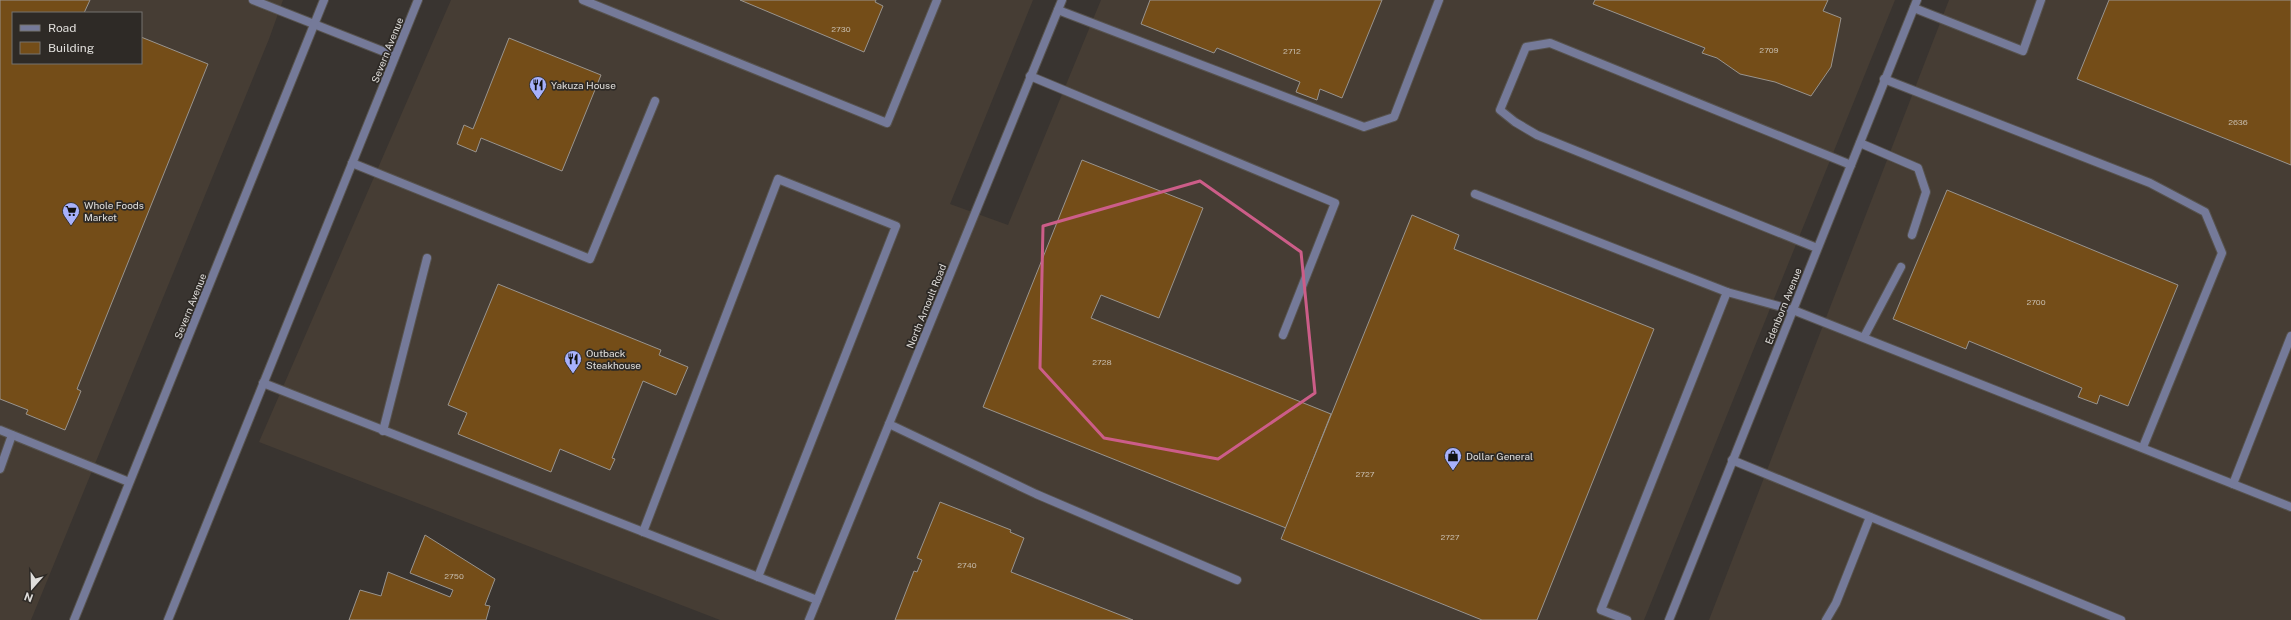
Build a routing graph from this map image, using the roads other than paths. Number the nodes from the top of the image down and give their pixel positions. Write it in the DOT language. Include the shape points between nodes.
graph roads {
  1 [pos="254,0"];
  2 [pos="324,0"];
  3 [pos="418,0"];
  4 [pos="583,0"];
  5 [pos="938,0"];
  6 [pos="1062,0"];
  7 [pos="1439,0"];
  8 [pos="2041,0"];
  9 [pos="1916,4"];
  10 [pos="1058,10"];
  11 [pos="314,25"];
  12 [pos="395,56"];
  13 [pos="1030,76"];
  14 [pos="1884,78"];
  15 [pos="655,101"];
  16 [pos="1860,142"];
  17 [pos="352,163"];
  18 [pos="1851,165"];
  19 [pos="1475,194"];
  20 [pos="1912,235"];
  21 [pos="1817,248"];
  22 [pos="427,258"];
  23 [pos="1901,267"];
  24 [pos="1727,292"];
  25 [pos="1793,310"];
  26 [pos="1283,336"];
  27 [pos="2291,336"];
  28 [pos="1864,337"];
  29 [pos="263,384"];
  30 [pos="889,424"];
  31 [pos="0,430"];
  32 [pos="383,430"];
  33 [pos="12,435"];
  34 [pos="2143,447"];
  35 [pos="1732,460"];
  36 [pos="0,469"];
  37 [pos="129,482"];
  38 [pos="2233,484"];
  39 [pos="2291,506"];
  40 [pos="1870,517"];
  41 [pos="643,532"];
  42 [pos="758,577"];
  43 [pos="1237,580"];
  44 [pos="817,600"];
  45 [pos="74,620"];
  46 [pos="168,620"];
  47 [pos="809,620"];
  48 [pos="1627,620"];
  49 [pos="1668,620"];
  50 [pos="1826,620"];
  51 [pos="2121,620"];
  1 -- 11 [label="street"];
  2 -- 11 [label="street, Severn Avenue"];
  3 -- 12 [label="street, Severn Avenue"];
  4 -- 5 [label="street" via="887,123"];
  6 -- 10 [label="street, North Arnoult Road"];
  7 -- 10 [label="street" via="1394,117 1364,127"];
  8 -- 9 [label="street" via="2023,51"];
  9 -- 14 [label="street, Edenborn Avenue"];
  10 -- 13 [label="street, North Arnoult Road"];
  11 -- 12 [label="street"];
  11 -- 37 [label="street, Severn Avenue"];
  12 -- 17 [label="street, Severn Avenue"];
  13 -- 26 [label="street" via="1335,203"];
  13 -- 30 [label="street, North Arnoult Road"];
  14 -- 16 [label="street, Edenborn Avenue"];
  14 -- 34 [label="street" via="2150,183 2205,212 2222,253"];
  15 -- 17 [label="street" via="590,259"];
  16 -- 18 [label="street, Edenborn Avenue"];
  16 -- 20 [label="street" via="1918,168 1926,192"];
  17 -- 29 [label="street, Severn Avenue"];
  18 -- 21 [label="street, Edenborn Avenue"];
  18 -- 21 [label="street" via="1550,43 1526,48 1500,110 1537,134"];
  19 -- 24 [label="street"];
  21 -- 25 [label="street, Edenborn Avenue"];
  22 -- 32 [label="street"];
  23 -- 28 [label="street"];
  24 -- 25 [label="street"];
  24 -- 48 [label="street" via="1601,610"];
  25 -- 28 [label="street"];
  25 -- 35 [label="street, Edenborn Avenue"];
  27 -- 38 [label="street"];
  28 -- 34 [label="street"];
  29 -- 32 [label="street"];
  29 -- 46 [label="street, Severn Avenue"];
  30 -- 43 [label="street" via="1036,494"];
  30 -- 44 [label="street, North Arnoult Road"];
  31 -- 33 [label="street"];
  32 -- 41 [label="street"];
  33 -- 36 [label="street"];
  33 -- 37 [label="street"];
  34 -- 38 [label="street"];
  35 -- 40 [label="street"];
  35 -- 49 [label="street, Edenborn Avenue"];
  37 -- 45 [label="street, Severn Avenue"];
  38 -- 39 [label="street"];
  40 -- 50 [label="street" via="1836,603"];
  40 -- 51 [label="street"];
  41 -- 42 [label="street"];
  41 -- 42 [label="street" via="778,179 896,226"];
  42 -- 44 [label="street"];
  44 -- 47 [label="street, North Arnoult Road"];
}
